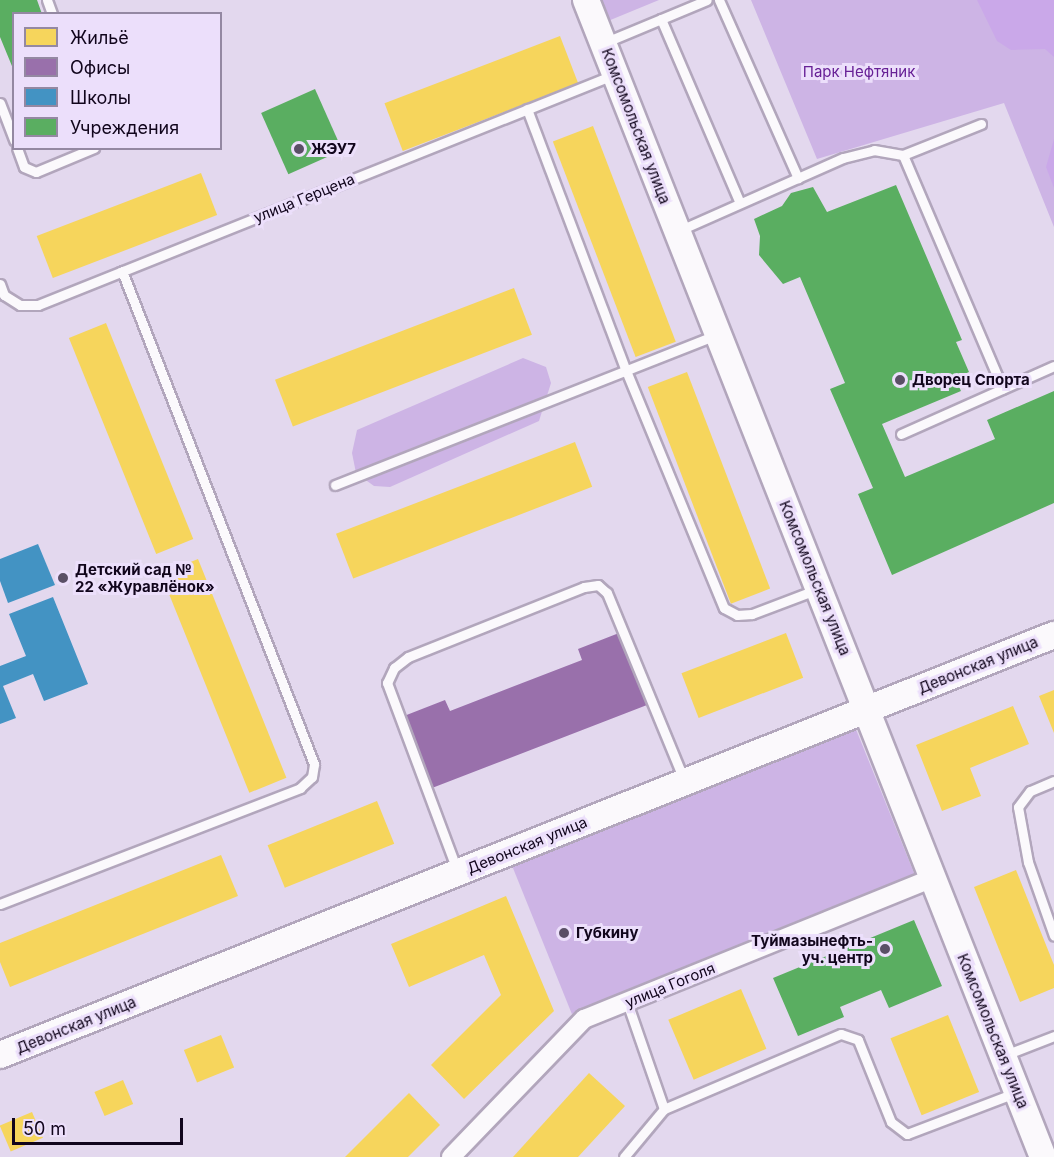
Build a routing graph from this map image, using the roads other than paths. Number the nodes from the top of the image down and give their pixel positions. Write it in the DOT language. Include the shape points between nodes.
graph roads {
  1 [pos="586,0"];
  2 [pos="707,0"];
  3 [pos="719,0"];
  4 [pos="661,19"];
  5 [pos="603,43"];
  6 [pos="615,74"];
  7 [pos="0,104"];
  8 [pos="527,109"];
  9 [pos="981,124"];
  10 [pos="12,135"];
  11 [pos="18,150"];
  12 [pos="89,150"];
  13 [pos="903,155"];
  14 [pos="798,178"];
  15 [pos="741,203"];
  16 [pos="678,231"];
  17 [pos="122,271"];
  18 [pos="0,284"];
  19 [pos="718,334"];
  20 [pos="1054,366"];
  21 [pos="627,373"];
  22 [pos="1003,389"];
  23 [pos="901,434"];
  24 [pos="335,485"];
  25 [pos="819,589"];
  26 [pos="1054,635"];
  27 [pos="866,709"];
  28 [pos="1054,780"];
  29 [pos="685,782"];
  30 [pos="458,872"];
  31 [pos="933,878"];
  32 [pos="0,904"];
  33 [pos="1054,936"];
  34 [pos="627,1002"];
  35 [pos="1054,1036"];
  36 [pos="0,1055"];
  37 [pos="1003,1056"];
  38 [pos="1017,1092"];
  39 [pos="664,1110"];
  40 [pos="451,1157"];
  41 [pos="624,1157"];
  42 [pos="1043,1157"];
  1 -- 5 [label="street, Комсомольская улица"];
  2 -- 4 [label="lane"];
  3 -- 14 [label="lane"];
  4 -- 5 [label="lane"];
  4 -- 15 [label="lane"];
  5 -- 6 [label="street, Комсомольская улица"];
  6 -- 8 [label="lane, улица Герцена"];
  6 -- 16 [label="street, Комсомольская улица"];
  7 -- 10 [label="lane"];
  8 -- 17 [label="lane, улица Герцена"];
  8 -- 21 [label="lane"];
  9 -- 13 [label="lane"];
  11 -- 12 [label="lane" via="24,167 36,172"];
  13 -- 14 [label="lane" via="874,150"];
  13 -- 22 [label="lane"];
  14 -- 15 [label="lane"];
  15 -- 16 [label="lane"];
  16 -- 19 [label="street, Комсомольская улица"];
  17 -- 18 [label="lane, улица Герцена" via="38,304 20,305 4,295"];
  17 -- 32 [label="lane" via="314,764 312,777 300,788"];
  19 -- 21 [label="lane"];
  19 -- 25 [label="street, Комсомольская улица"];
  20 -- 22 [label="lane"];
  21 -- 24 [label="lane"];
  21 -- 25 [label="lane" via="724,608 737,615 752,614"];
  22 -- 23 [label="lane"];
  25 -- 27 [label="street, Комсомольская улица"];
  26 -- 27 [label="street, Девонская улица"];
  27 -- 29 [label="street, Девонская улица"];
  27 -- 31 [label="street, Комсомольская улица"];
  28 -- 33 [label="lane" via="1030,791 1018,807 1028,862"];
  29 -- 30 [label="street, Девонская улица"];
  29 -- 30 [label="lane" via="607,593 598,585 584,586 419,652 394,668 387,683"];
  30 -- 36 [label="street, Девонская улица"];
  31 -- 34 [label="street, улица Гоголя"];
  31 -- 37 [label="street, Комсомольская улица"];
  34 -- 39 [label="lane"];
  34 -- 40 [label="street, улица Гоголя" via="584,1019"];
  35 -- 37 [label="lane"];
  37 -- 38 [label="street, Комсомольская улица"];
  38 -- 39 [label="lane" via="907,1134 891,1122 858,1040 842,1034"];
  38 -- 42 [label="street, Комсомольская улица"];
  39 -- 41 [label="lane"];
}
